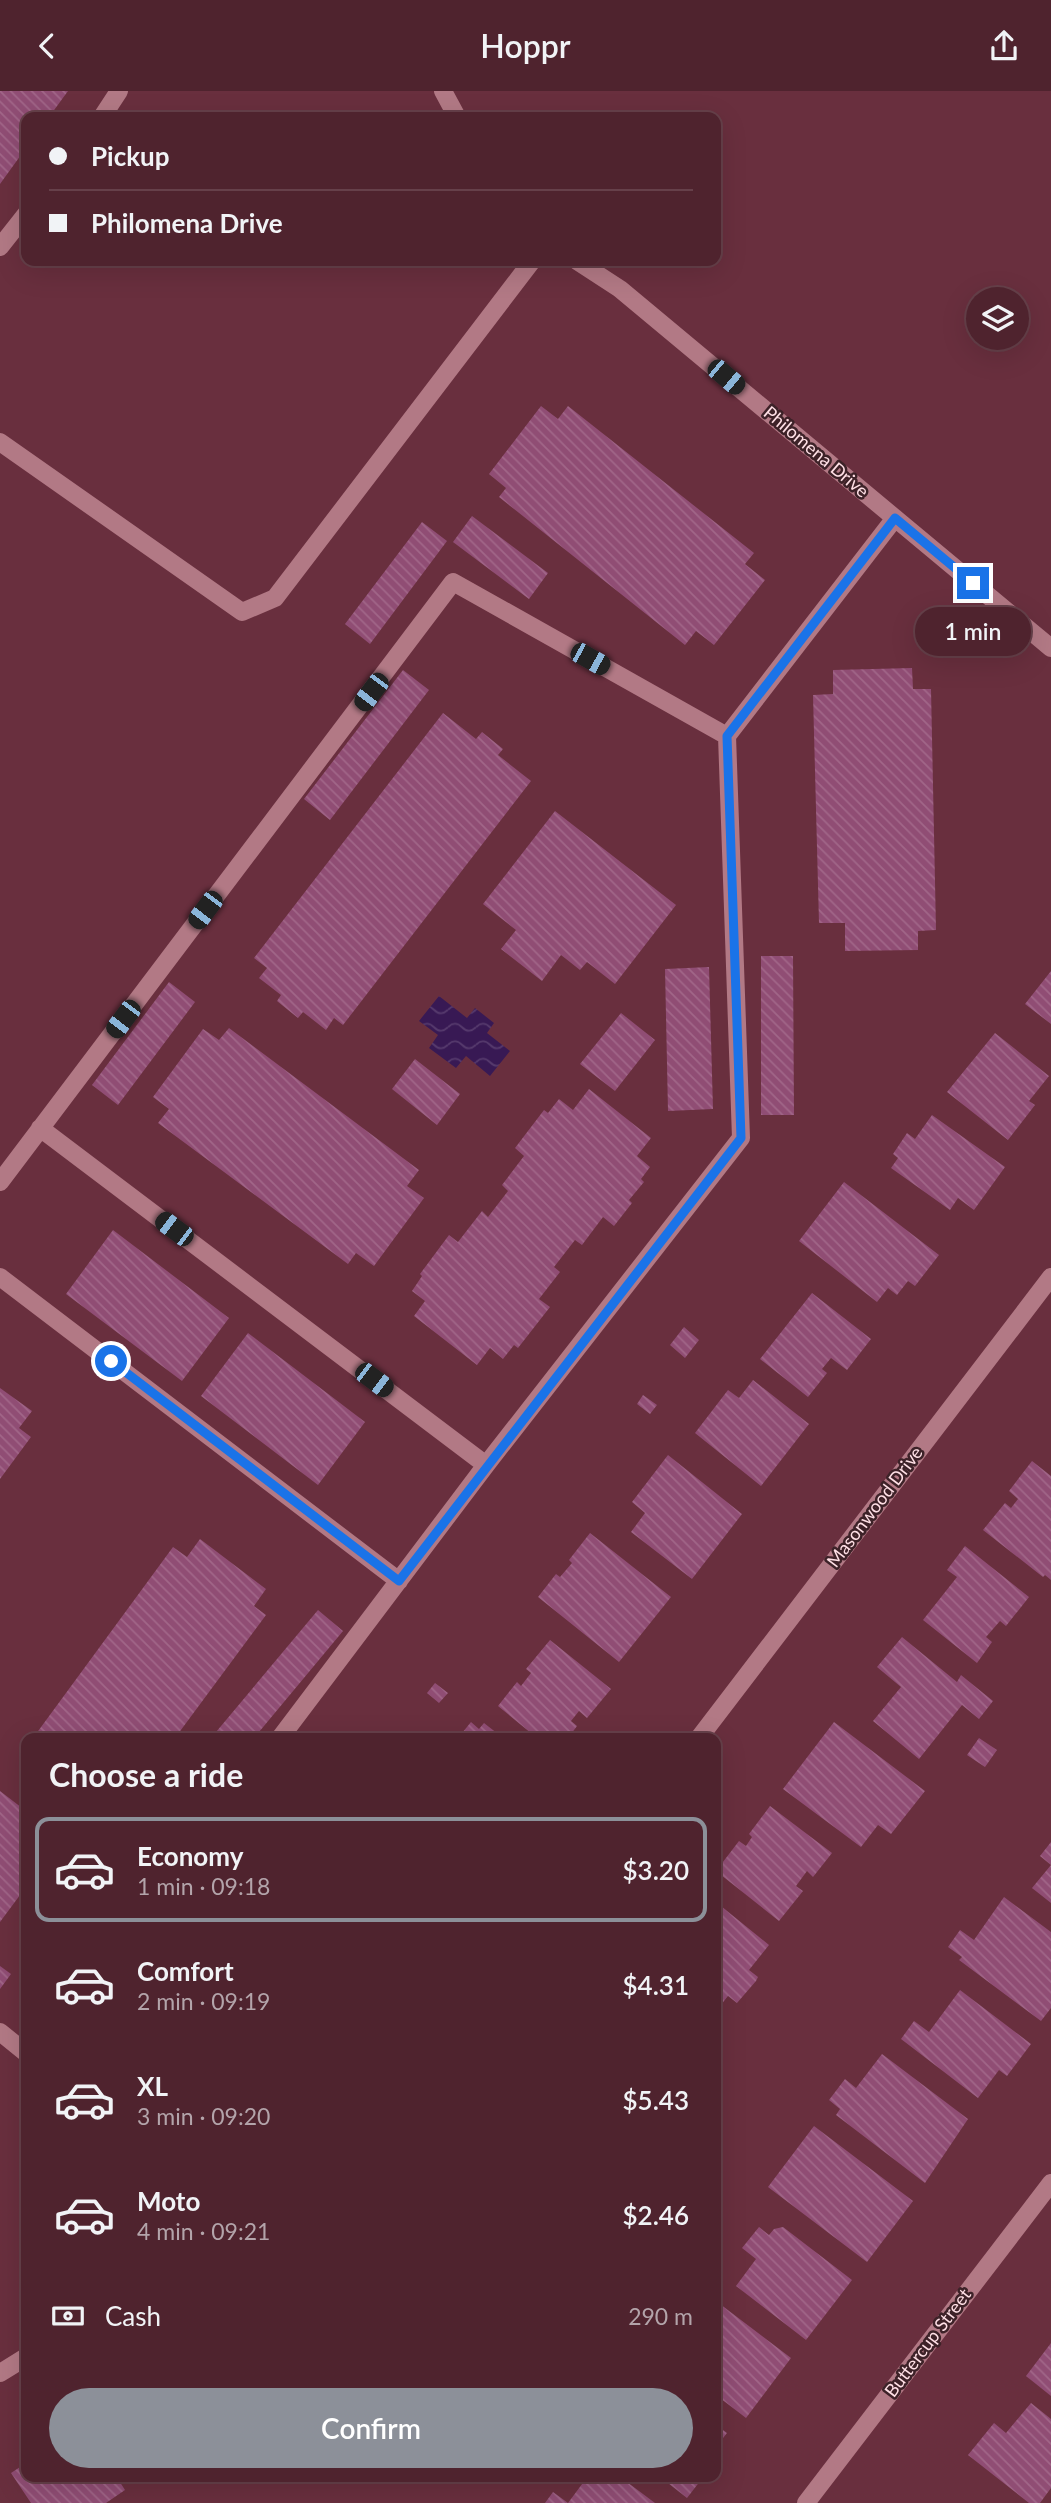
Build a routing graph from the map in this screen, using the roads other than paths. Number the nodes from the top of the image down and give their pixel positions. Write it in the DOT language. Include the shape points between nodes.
graph roads {
  1 [pos="119,91"];
  2 [pos="443,91"];
  3 [pos="105,112"];
  4 [pos="454,112"];
  5 [pos="21,220"];
  6 [pos="0,247"];
  7 [pos="527,266"];
  8 [pos="585,266"];
  9 [pos="0,442"];
  10 [pos="895,518"];
  11 [pos="1051,647"];
  12 [pos="727,736"];
  13 [pos="40,1128"];
  14 [pos="0,1182"];
  15 [pos="0,1277"];
  16 [pos="1051,1277"];
  17 [pos="486,1465"];
  18 [pos="399,1581"];
  19 [pos="285,1733"];
  20 [pos="703,1733"];
  21 [pos="0,2032"];
  22 [pos="21,2049"];
  23 [pos="1051,2183"];
  24 [pos="21,2360"];
  25 [pos="0,2374"];
  26 [pos="806,2503"];
  1 -- 3 [label="street"];
  2 -- 4 [label="street"];
  5 -- 6 [label="street"];
  7 -- 9 [label="street" via="275,598 242,612"];
  8 -- 10 [label="street, Philomena Drive" via="620,289"];
  10 -- 11 [label="street, Philomena Drive"];
  10 -- 12 [label="street"];
  12 -- 13 [label="street" via="453,582"];
  12 -- 17 [label="street" via="741,1138"];
  13 -- 14 [label="street"];
  13 -- 17 [label="street"];
  15 -- 18 [label="street"];
  16 -- 20 [label="street, Masonwood Drive"];
  17 -- 18 [label="street"];
  18 -- 19 [label="street"];
  21 -- 22 [label="street"];
  23 -- 26 [label="street, Buttercup Street"];
  24 -- 25 [label="street"];
}
